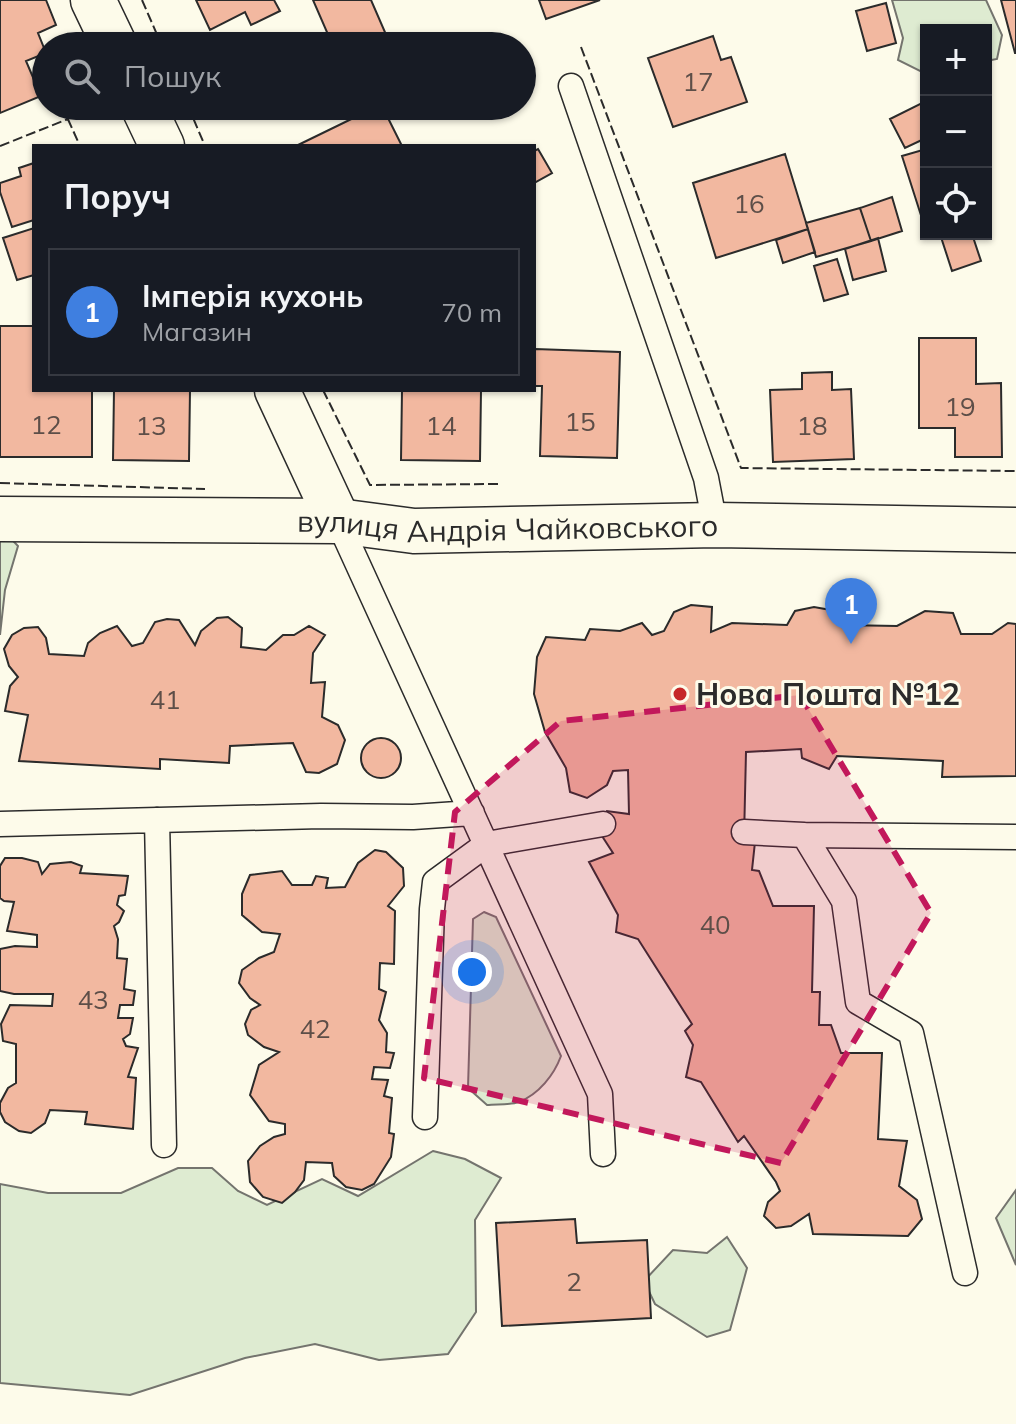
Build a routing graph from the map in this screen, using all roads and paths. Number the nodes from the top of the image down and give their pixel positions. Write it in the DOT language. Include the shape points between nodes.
graph roads {
  1 [pos="93,0"];
  2 [pos="108,32"];
  3 [pos="571,86"];
  4 [pos="150,120"];
  5 [pos="161,144"];
  6 [pos="278,392"];
  7 [pos="0,519"];
  8 [pos="338,521"];
  9 [pos="715,525"];
  10 [pos="1016,530"];
  11 [pos="472,813"];
  12 [pos="157,820"];
  13 [pos="0,824"];
  14 [pos="603,824"];
  15 [pos="744,832"];
  16 [pos="804,835"];
  17 [pos="1016,837"];
  18 [pos="487,844"];
  19 [pos="425,1117"];
  20 [pos="164,1145"];
  21 [pos="603,1154"];
  22 [pos="965,1273"];
  1 -- 2 [label="street"];
  3 -- 9 [label="lane" via="706,478"];
  4 -- 5 [label="street"];
  6 -- 8 [label="street"];
  7 -- 8 [label="street, вулиця Андрія Чайковського"];
  8 -- 9 [label="street, вулиця Андрія Чайковського" via="414,531"];
  8 -- 11 [label="lane"];
  9 -- 10 [label="street, вулиця Андрія Чайковського"];
  11 -- 12 [label="lane"];
  11 -- 18 [label="lane"];
  12 -- 13 [label="lane"];
  12 -- 20 [label="lane"];
  14 -- 18 [label="lane"];
  15 -- 16 [label="lane"];
  16 -- 17 [label="lane"];
  16 -- 22 [label="lane" via="844,901 858,1002 911,1033"];
  18 -- 19 [label="lane" via="435,882"];
  18 -- 21 [label="lane" via="600,1094"];
}
